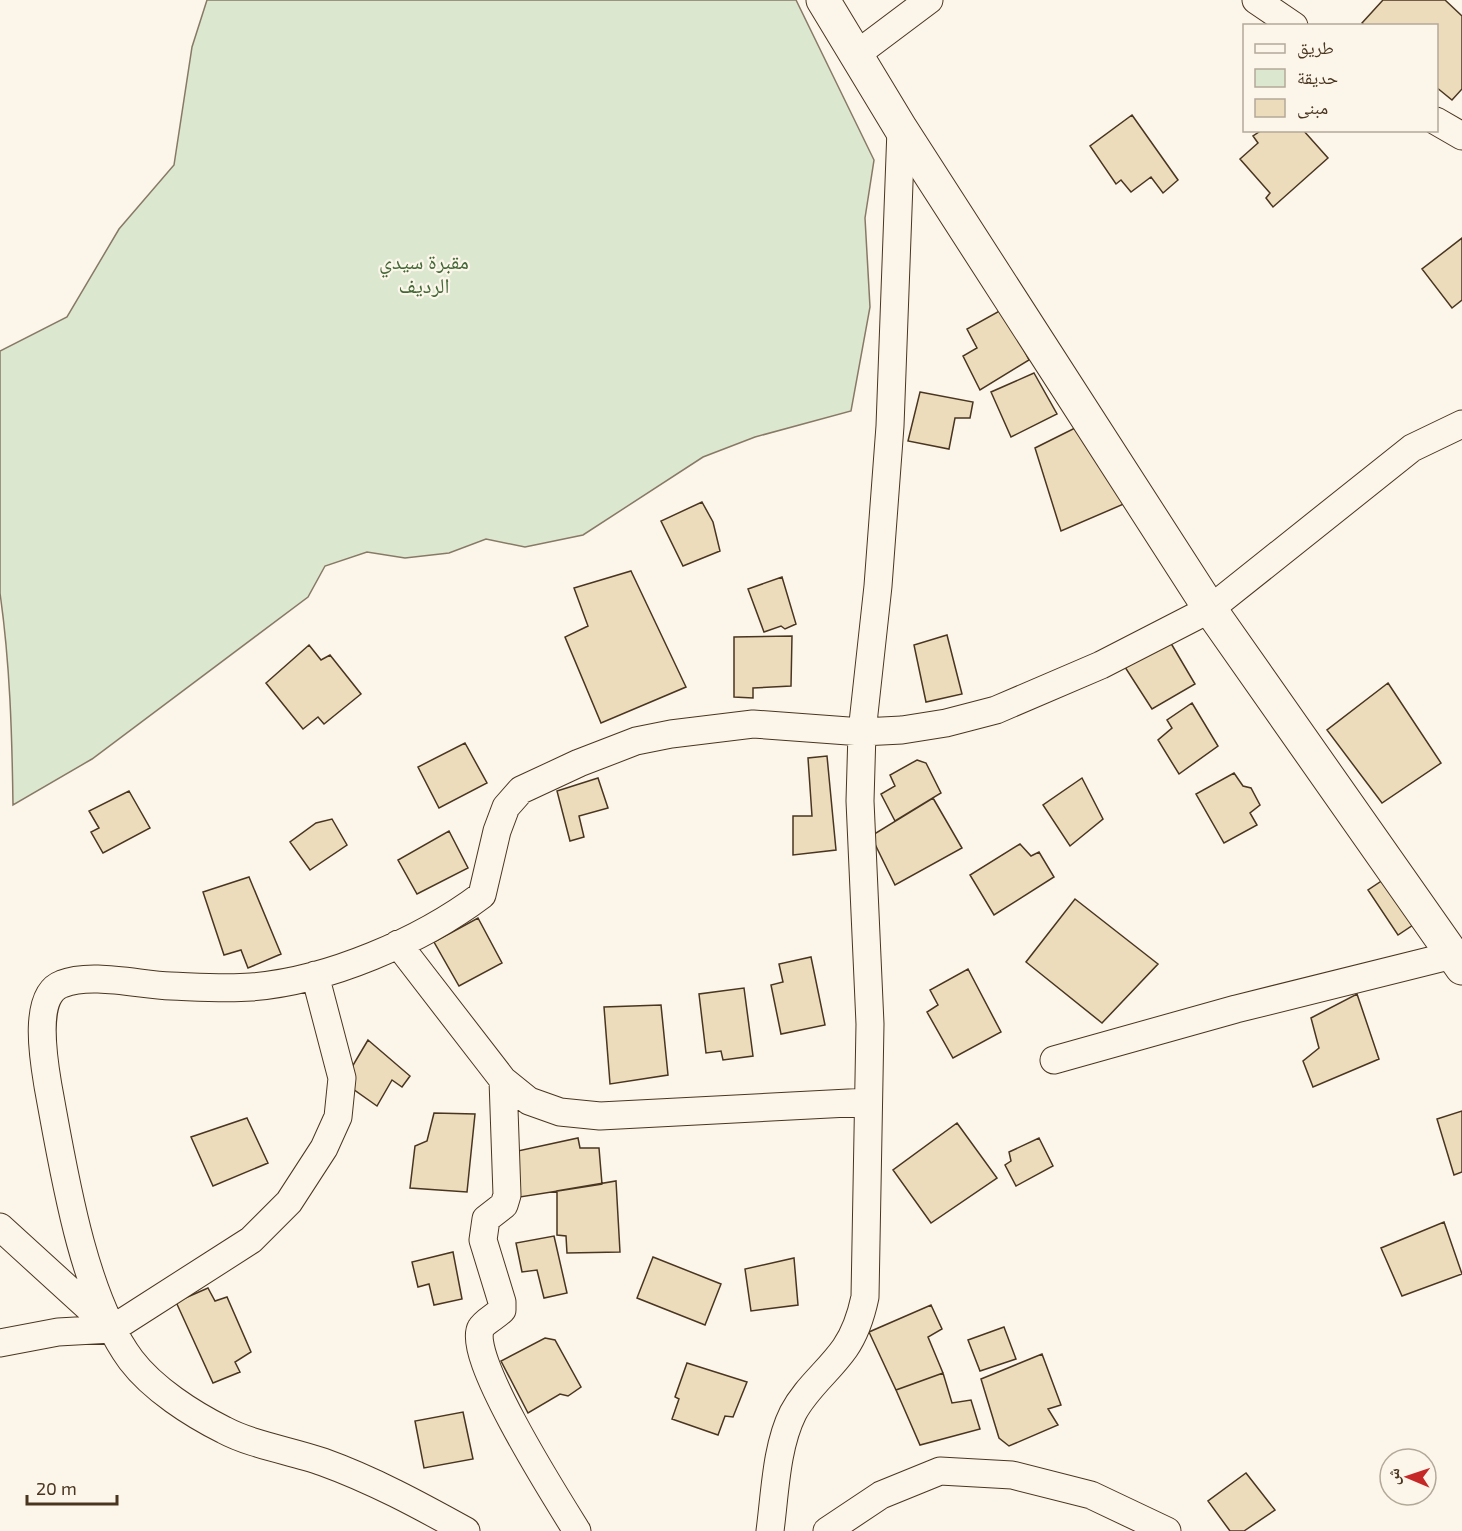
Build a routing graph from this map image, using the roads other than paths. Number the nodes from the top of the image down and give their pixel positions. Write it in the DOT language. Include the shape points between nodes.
graph roads {
  1 [pos="823,0"];
  2 [pos="929,0"];
  3 [pos="1256,0"];
  4 [pos="1291,24"];
  5 [pos="857,54"];
  6 [pos="1438,123"];
  7 [pos="901,129"];
  8 [pos="1462,136"];
  9 [pos="1462,424"];
  10 [pos="1210,609"];
  11 [pos="862,732"];
  12 [pos="398,944"];
  13 [pos="1458,962"];
  14 [pos="315,975"];
  15 [pos="1054,1060"];
  16 [pos="503,1080"];
  17 [pos="868,1102"];
  18 [pos="0,1227"];
  19 [pos="112,1329"];
  20 [pos="0,1343"];
  21 [pos="466,1531"];
  22 [pos="578,1531"];
  23 [pos="770,1531"];
  24 [pos="827,1531"];
  25 [pos="1167,1531"];
  1 -- 5 [label="street"];
  2 -- 5 [label="street"];
  3 -- 4 [label="street"];
  5 -- 7 [label="street"];
  6 -- 8 [label="street"];
  7 -- 10 [label="street"];
  7 -- 11 [label="street" via="890,426"];
  9 -- 10 [label="street" via="1412,448"];
  10 -- 11 [label="street" via="1101,665 996,710 946,723"];
  10 -- 13 [label="street"];
  11 -- 12 [label="street" via="793,725 717,727 636,741 579,763 521,790 506,807 482,895"];
  11 -- 17 [label="street" via="860,801 870,1013"];
  12 -- 14 [label="street"];
  12 -- 16 [label="street"];
  13 -- 15 [label="street" via="1236,1009"];
  14 -- 19 [label="street" via="342,1078 338,1117 324,1148 290,1202 251,1240"];
  14 -- 19 [label="street" via="251,987 73,980 58,985 49,995 42,1031 57,1136 79,1232"];
  16 -- 17 [label="street" via="529,1101 560,1112 600,1116"];
  16 -- 22 [label="street" via="507,1195 504,1205 486,1219 483,1240 502,1310 481,1328 478,1343 499,1396"];
  17 -- 23 [label="street" via="866,1297 858,1326 845,1349 807,1391 792,1415"];
  18 -- 19 [label="street"];
  19 -- 20 [label="street" via="58,1332"];
  19 -- 21 [label="street" via="133,1362 165,1393 225,1431 358,1475"];
  24 -- 25 [label="street" via="881,1495 940,1471 1012,1475 1068,1489 1090,1495"];
}
